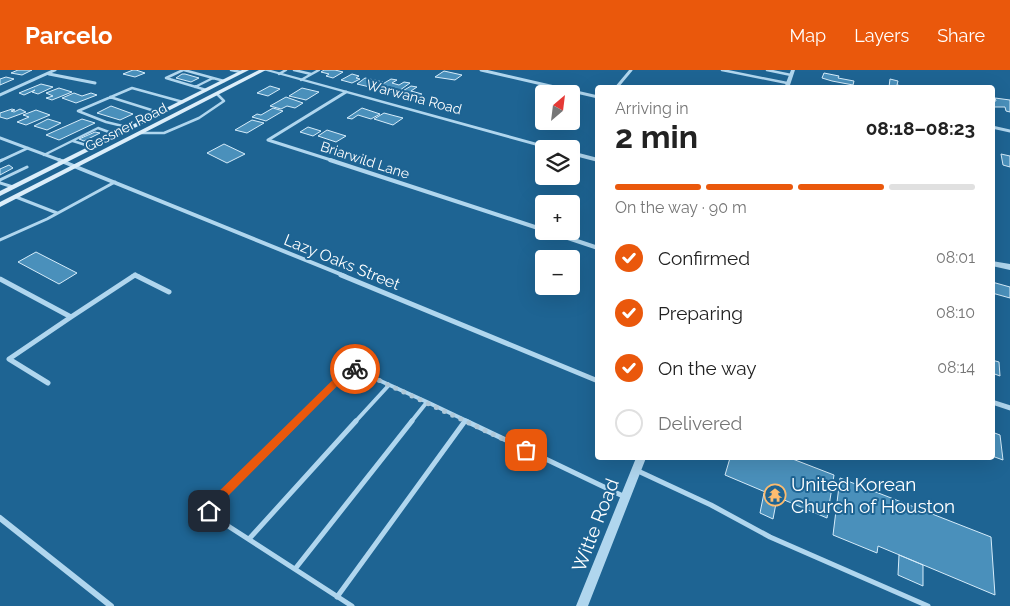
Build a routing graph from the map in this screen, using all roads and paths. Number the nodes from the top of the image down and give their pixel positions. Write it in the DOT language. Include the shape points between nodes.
graph roads {
  1 [pos="55,70"];
  2 [pos="183,70"];
  3 [pos="230,70"];
  4 [pos="264,70"];
  5 [pos="286,70"];
  6 [pos="294,70"];
  7 [pos="319,70"];
  8 [pos="481,70"];
  9 [pos="631,70"];
  10 [pos="722,70"];
  11 [pos="767,70"];
  12 [pos="244,71"];
  13 [pos="792,72"];
  14 [pos="49,74"];
  15 [pos="278,74"];
  16 [pos="311,74"];
  17 [pos="213,78"];
  18 [pos="301,80"];
  19 [pos="224,81"];
  20 [pos="95,83"];
  21 [pos="618,85"];
  22 [pos="787,85"];
  23 [pos="195,87"];
  24 [pos="206,90"];
  25 [pos="346,92"];
  26 [pos="217,94"];
  27 [pos="0,95"];
  28 [pos="595,96"];
  29 [pos="110,98"];
  30 [pos="183,102"];
  31 [pos="161,113"];
  32 [pos="131,128"];
  33 [pos="995,128"];
  34 [pos="1010,131"];
  35 [pos="140,133"];
  36 [pos="117,135"];
  37 [pos="0,138"];
  38 [pos="73,141"];
  39 [pos="535,143"];
  40 [pos="92,147"];
  41 [pos="28,148"];
  42 [pos="44,155"];
  43 [pos="580,155"];
  44 [pos="595,159"];
  45 [pos="0,161"];
  46 [pos="63,162"];
  47 [pos="76,166"];
  48 [pos="27,167"];
  49 [pos="0,181"];
  50 [pos="115,182"];
  51 [pos="13,187"];
  52 [pos="0,194"];
  53 [pos="16,196"];
  54 [pos="0,205"];
  55 [pos="58,213"];
  56 [pos="535,228"];
  57 [pos="0,240"];
  58 [pos="573,240"];
  59 [pos="595,247"];
  60 [pos="995,264"];
  61 [pos="1010,267"];
  62 [pos="0,279"];
  63 [pos="169,292"];
  64 [pos="70,317"];
  65 [pos="595,380"];
  66 [pos="48,382"];
  67 [pos="389,385"];
  68 [pos="427,402"];
  69 [pos="995,403"];
  70 [pos="1010,408"];
  71 [pos="465,421"];
  72 [pos="639,460"];
  73 [pos="636,470"];
  74 [pos="625,496"];
  75 [pos="0,518"];
  76 [pos="249,539"];
  77 [pos="295,569"];
  78 [pos="337,597"];
  79 [pos="110,606"];
  80 [pos="352,606"];
  81 [pos="582,606"];
  82 [pos="928,606"];
  1 -- 14 [label="street"];
  2 -- 17 [label="lane"];
  2 -- 23 [label="lane" via="166,78"];
  3 -- 12 [label="lane"];
  4 -- 15 [label="street, Warwana Road"];
  4 -- 26 [label="main road, Gessner Road"];
  5 -- 15 [label="lane"];
  6 -- 16 [label="lane"];
  7 -- 16 [label="lane"];
  8 -- 28 [label="street"];
  9 -- 21 [label="street"];
  10 -- 22 [label="lane"];
  11 -- 13 [label="lane"];
  12 -- 19 [label="main road, Gessner Road"];
  13 -- 22 [label="street"];
  14 -- 20 [label="street"];
  14 -- 27 [label="street"];
  15 -- 18 [label="street, Warwana Road"];
  16 -- 18 [label="lane"];
  17 -- 19 [label="lane"];
  17 -- 23 [label="lane"];
  18 -- 25 [label="street, Warwana Road"];
  19 -- 24 [label="main road, Gessner Road"];
  23 -- 24 [label="lane"];
  24 -- 30 [label="main road, Gessner Road"];
  25 -- 39 [label="street, Warwana Road"];
  25 -- 56 [label="street, Briarwild Lane" via="268,140"];
  26 -- 35 [label="main road, Gessner Road"];
  26 -- 35 [label="lane" via="224,101 199,118 164,133"];
  29 -- 30 [label="lane" via="132,88"];
  29 -- 31 [label="lane"];
  29 -- 32 [label="lane" via="78,111"];
  30 -- 31 [label="main road, Gessner Road"];
  31 -- 32 [label="main road, Gessner Road"];
  32 -- 36 [label="main road, Gessner Road"];
  33 -- 34 [label="street"];
  35 -- 47 [label="main road, Gessner Road"];
  36 -- 38 [label="lane" via="98,128"];
  36 -- 40 [label="main road, Gessner Road"];
  37 -- 41 [label="street, Lazy Oaks Street"];
  38 -- 40 [label="lane"];
  38 -- 42 [label="lane"];
  40 -- 46 [label="main road, Gessner Road"];
  41 -- 42 [label="street, Lazy Oaks Street"];
  41 -- 45 [label="lane"];
  42 -- 46 [label="street, Lazy Oaks Street"];
  43 -- 44 [label="street"];
  46 -- 47 [label="street, Lazy Oaks Street"];
  46 -- 51 [label="main road, Gessner Road"];
  47 -- 50 [label="street, Lazy Oaks Street"];
  47 -- 53 [label="main road, Gessner Road"];
  48 -- 49 [label="lane"];
  49 -- 51 [label="lane"];
  50 -- 55 [label="lane"];
  50 -- 65 [label="street, Lazy Oaks Street"];
  51 -- 52 [label="main road, Gessner Road"];
  53 -- 54 [label="main road, Gessner Road"];
  53 -- 55 [label="lane"];
  55 -- 57 [label="lane"];
  58 -- 59 [label="street, Briarwild Lane"];
  60 -- 61 [label="street"];
  62 -- 64 [label="street"];
  63 -- 64 [label="street" via="135,275"];
  64 -- 66 [label="street" via="9,359"];
  67 -- 68 [label="lane"];
  67 -- 76 [label="lane"];
  67 -- 76 [label="lane" via="352,368 213,505 209,511 211,515"];
  68 -- 71 [label="lane"];
  68 -- 77 [label="lane"];
  69 -- 70 [label="street"];
  71 -- 74 [label="lane"];
  71 -- 78 [label="lane"];
  72 -- 73 [label="street, Witte Road"];
  73 -- 74 [label="street, Witte Road"];
  73 -- 82 [label="lane" via="711,504 770,537"];
  74 -- 81 [label="street, Witte Road"];
  75 -- 79 [label="street"];
  76 -- 77 [label="lane"];
  77 -- 78 [label="lane"];
  78 -- 80 [label="lane"];
}
